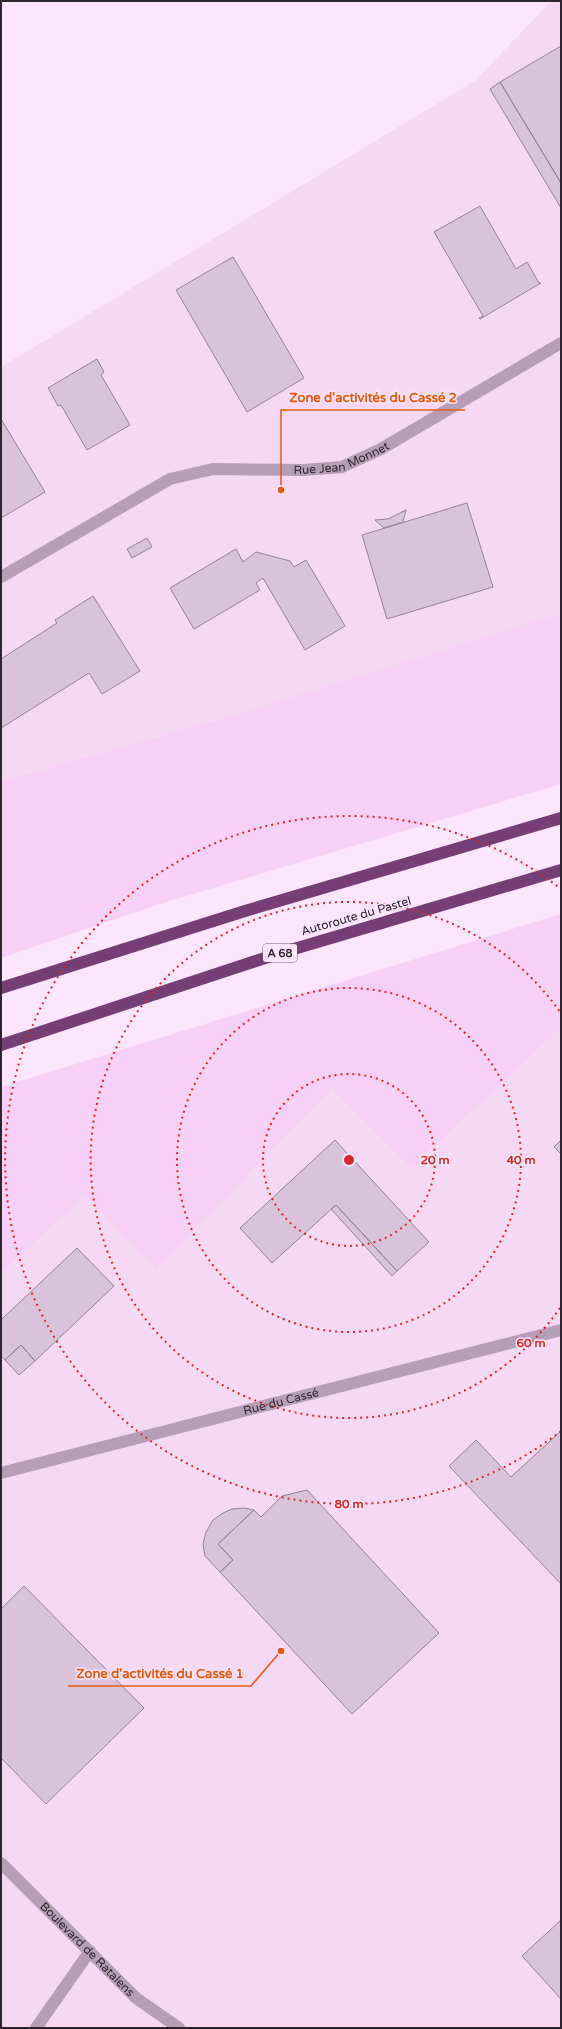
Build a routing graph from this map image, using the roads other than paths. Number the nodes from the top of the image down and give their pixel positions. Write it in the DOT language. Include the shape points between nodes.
graph roads {
  1 [pos="561,343"];
  2 [pos="1,577"];
  3 [pos="561,818"];
  4 [pos="561,870"];
  5 [pos="1,988"];
  6 [pos="1,1045"];
  7 [pos="561,1330"];
  8 [pos="1,1474"];
  9 [pos="1,1863"];
  10 [pos="90,1951"];
  11 [pos="38,2026"];
  12 [pos="178,2028"];
  1 -- 2 [label="street, Rue Jean Monnet" via="381,450 342,467 303,470 213,469 170,479"];
  3 -- 5 [label="highway" via="245,911"];
  4 -- 6 [label="highway, Autoroute du Pastel / A 68" via="277,954"];
  7 -- 8 [label="street, Rue du Cassé"];
  9 -- 10 [label="street, Boulevard de Ratalens"];
  10 -- 11 [label="street"];
  10 -- 12 [label="street, Boulevard de Ratalens" via="136,1998"];
}
